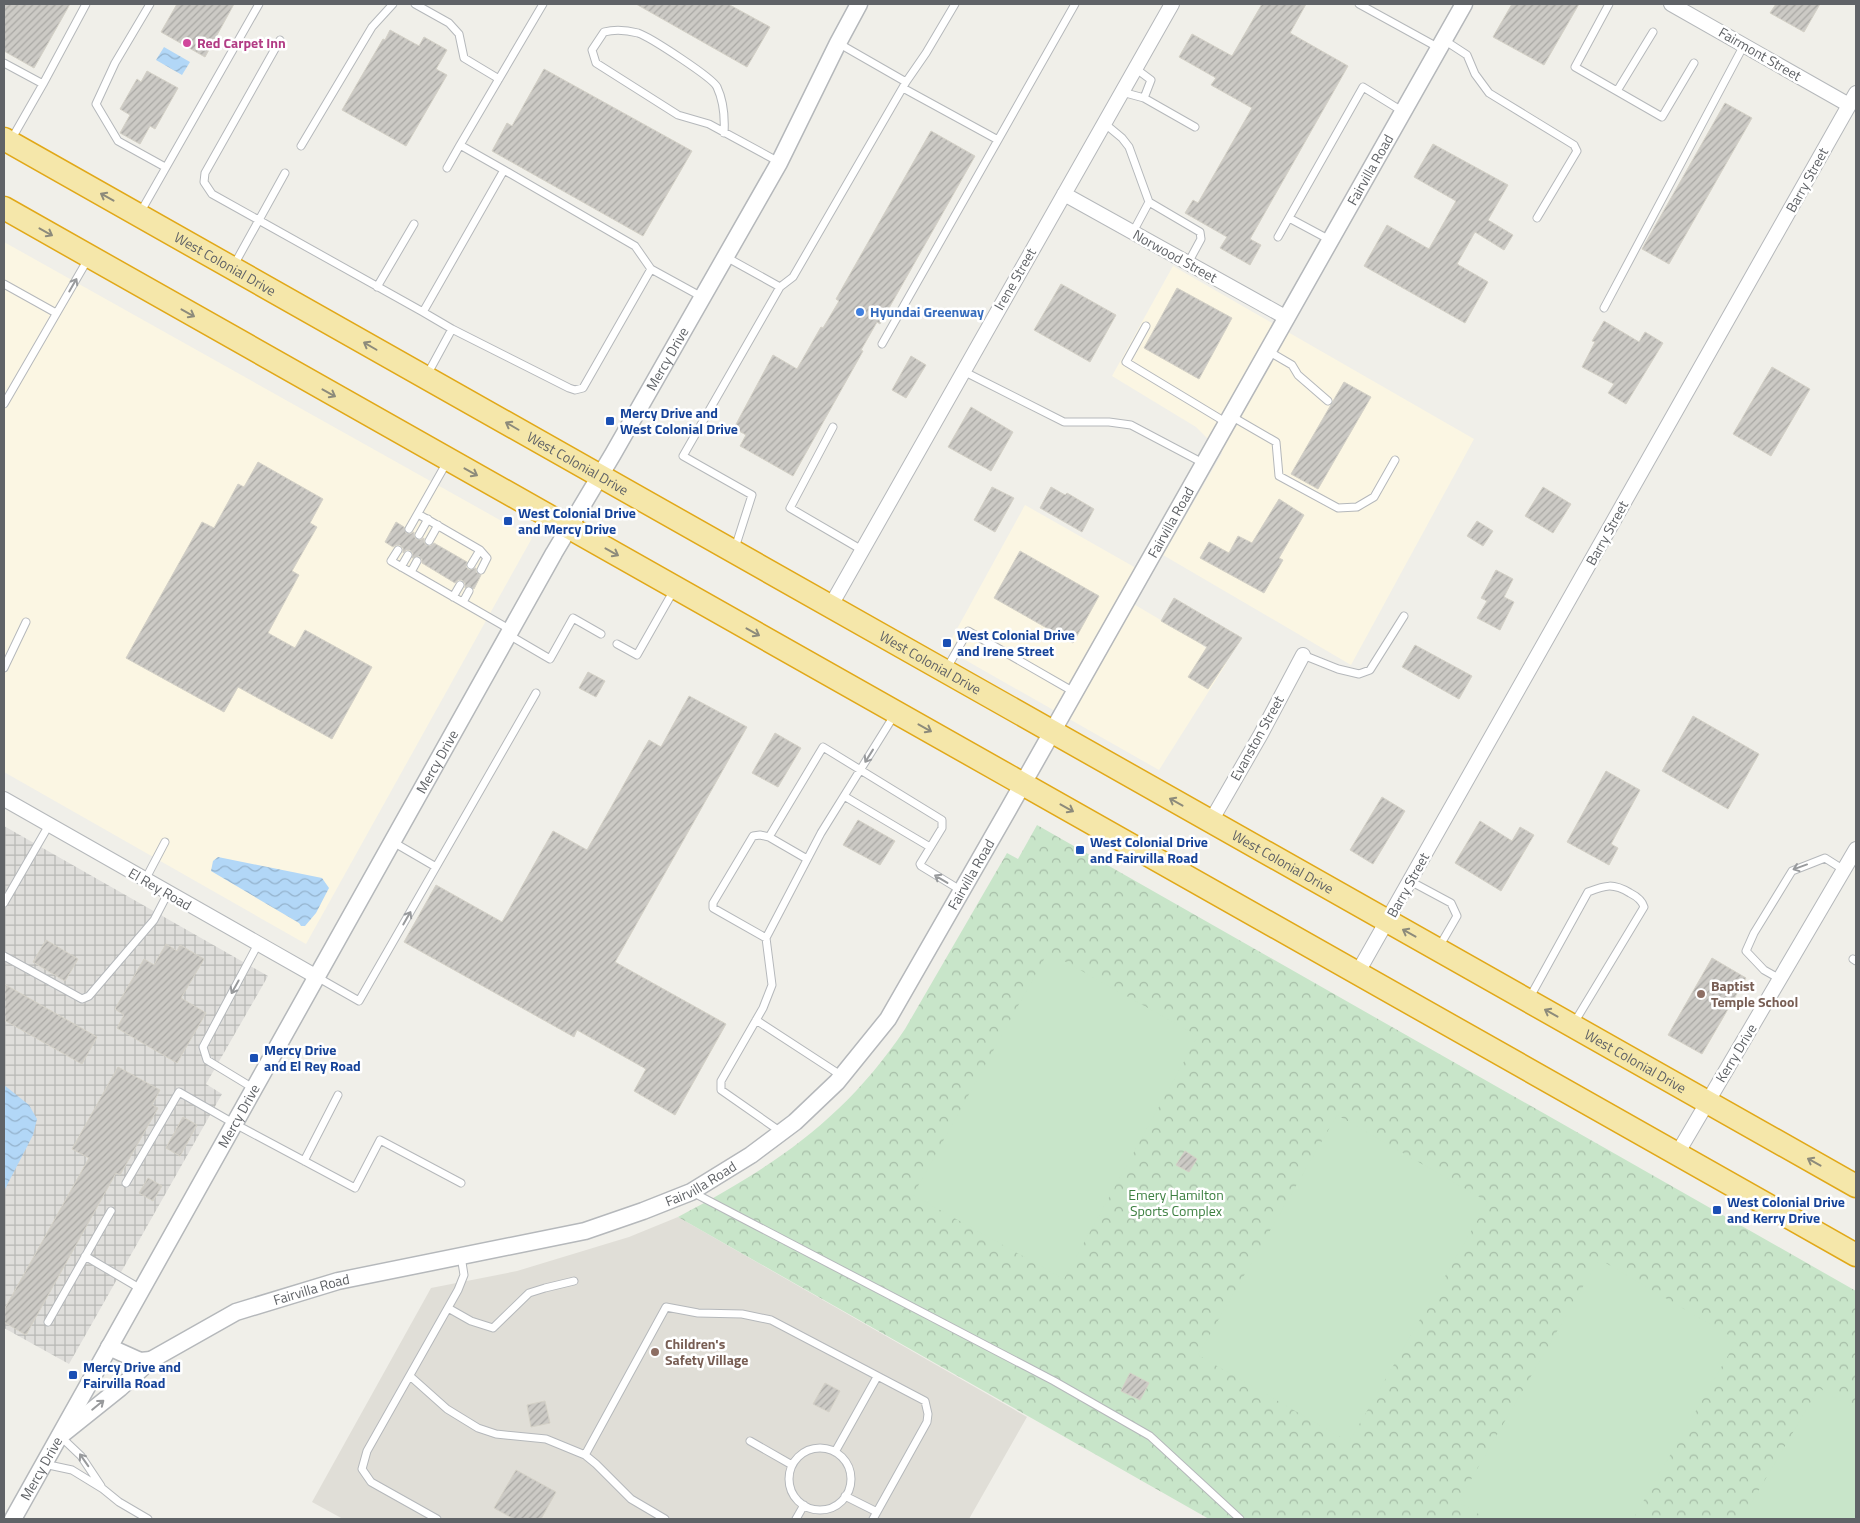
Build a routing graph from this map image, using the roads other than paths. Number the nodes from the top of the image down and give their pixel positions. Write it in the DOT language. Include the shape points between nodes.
graph roads {
  1 [pos="86,4"];
  2 [pos="150,4"];
  3 [pos="260,4"];
  4 [pos="393,4"];
  5 [pos="415,4"];
  6 [pos="543,4"];
  7 [pos="860,4"];
  8 [pos="955,4"];
  9 [pos="1075,4"];
  10 [pos="1172,4"];
  11 [pos="1359,4"];
  12 [pos="1464,4"];
  13 [pos="1609,4"];
  14 [pos="1671,4"];
  15 [pos="1653,32"];
  16 [pos="280,40"];
  17 [pos="838,43"];
  18 [pos="1442,44"];
  19 [pos="1744,45"];
  20 [pos="1694,62"];
  21 [pos="4,63"];
  22 [pos="1136,68"];
  23 [pos="499,79"];
  24 [pos="42,84"];
  25 [pos="905,85"];
  26 [pos="1617,91"];
  27 [pos="1122,92"];
  28 [pos="1856,93"];
  29 [pos="1144,98"];
  30 [pos="1849,105"];
  31 [pos="1403,111"];
  32 [pos="1104,123"];
  33 [pos="1195,127"];
  34 [pos="724,132"];
  35 [pos="998,140"];
  36 [pos="6,144"];
  37 [pos="460,145"];
  38 [pos="301,146"];
  39 [pos="779,163"];
  40 [pos="165,167"];
  41 [pos="447,168"];
  42 [pos="504,170"];
  43 [pos="285,174"];
  44 [pos="1064,194"];
  45 [pos="1149,202"];
  46 [pos="4,208"];
  47 [pos="139,215"];
  48 [pos="1289,218"];
  49 [pos="1537,218"];
  50 [pos="259,221"];
  51 [pos="414,224"];
  52 [pos="1132,232"];
  53 [pos="1278,237"];
  54 [pos="1331,241"];
  55 [pos="89,257"];
  56 [pos="725,257"];
  57 [pos="1188,263"];
  58 [pos="232,268"];
  59 [pos="651,269"];
  60 [pos="4,284"];
  61 [pos="377,287"];
  62 [pos="780,287"];
  63 [pos="702,298"];
  64 [pos="1604,308"];
  65 [pos="423,312"];
  66 [pos="56,313"];
  67 [pos="1287,318"];
  68 [pos="1146,326"];
  69 [pos="452,329"];
  70 [pos="882,344"];
  71 [pos="1268,351"];
  72 [pos="963,371"];
  73 [pos="426,378"];
  74 [pos="1328,401"];
  75 [pos="4,404"];
  76 [pos="1229,420"];
  77 [pos="833,427"];
  78 [pos="448,460"];
  79 [pos="1394,460"];
  80 [pos="1204,464"];
  81 [pos="600,476"];
  82 [pos="418,514"];
  83 [pos="428,519"];
  84 [pos="438,525"];
  85 [pos="569,528"];
  86 [pos="409,529"];
  87 [pos="419,535"];
  88 [pos="429,541"];
  89 [pos="398,550"];
  90 [pos="480,550"];
  91 [pos="862,550"];
  92 [pos="734,552"];
  93 [pos="408,555"];
  94 [pos="417,561"];
  95 [pos="471,565"];
  96 [pos="401,567"];
  97 [pos="481,570"];
  98 [pos="411,572"];
  99 [pos="460,585"];
  100 [pos="676,588"];
  101 [pos="469,591"];
  102 [pos="453,597"];
  103 [pos="463,602"];
  104 [pos="830,607"];
  105 [pos="1404,616"];
  106 [pos="26,622"];
  107 [pos="510,632"];
  108 [pos="601,634"];
  109 [pos="618,644"];
  110 [pos="1303,655"];
  111 [pos="4,668"];
  112 [pos="945,671"];
  113 [pos="536,693"];
  114 [pos="1074,693"];
  115 [pos="896,712"];
  116 [pos="1052,731"];
  117 [pos="861,770"];
  118 [pos="1023,784"];
  119 [pos="844,796"];
  120 [pos="4,799"];
  121 [pos="1211,821"];
  122 [pos="49,825"];
  123 [pos="768,837"];
  124 [pos="165,842"];
  125 [pos="393,842"];
  126 [pos="930,847"];
  127 [pos="1856,849"];
  128 [pos="807,859"];
  129 [pos="436,867"];
  130 [pos="1844,870"];
  131 [pos="145,880"];
  132 [pos="1410,881"];
  133 [pos="962,891"];
  134 [pos="168,894"];
  135 [pos="4,903"];
  136 [pos="1388,921"];
  137 [pos="766,938"];
  138 [pos="258,944"];
  139 [pos="1438,949"];
  140 [pos="4,956"];
  141 [pos="1358,972"];
  142 [pos="317,977"];
  143 [pos="1780,979"];
  144 [pos="1528,1001"];
  145 [pos="756,1020"];
  146 [pos="1573,1026"];
  147 [pos="842,1076"];
  148 [pos="254,1089"];
  149 [pos="338,1096"];
  150 [pos="1708,1102"];
  151 [pos="235,1124"];
  152 [pos="781,1132"];
  153 [pos="1678,1154"];
  154 [pos="304,1161"];
  155 [pos="126,1183"];
  156 [pos="461,1183"];
  157 [pos="1856,1186"];
  158 [pos="691,1192"];
  159 [pos="111,1211"];
  160 [pos="1856,1255"];
  161 [pos="85,1256"];
  162 [pos="461,1256"];
  163 [pos="574,1281"];
  164 [pos="142,1290"];
  165 [pos="448,1308"];
  166 [pos="48,1322"];
  167 [pos="109,1347"];
  168 [pos="151,1360"];
  169 [pos="410,1376"];
  170 [pos="877,1377"];
  171 [pos="60,1436"];
  172 [pos="750,1441"];
  173 [pos="835,1452"];
  174 [pos="584,1456"];
  175 [pos="44,1464"];
  176 [pos="792,1464"];
  177 [pos="103,1489"];
  178 [pos="845,1496"];
  179 [pos="804,1505"];
  180 [pos="877,1512"];
  181 [pos="13,1519"];
  182 [pos="148,1519"];
  183 [pos="437,1519"];
  184 [pos="665,1519"];
  185 [pos="796,1519"];
  186 [pos="873,1519"];
  187 [pos="1240,1519"];
  1 -- 24 [label="lane"];
  2 -- 40 [label="lane" via="115,62 96,104 118,141"];
  3 -- 40 [label="lane"];
  4 -- 38 [label="lane" via="372,27"];
  5 -- 23 [label="lane" via="449,24 459,34 464,58"];
  6 -- 23 [label="lane"];
  7 -- 17 [label="street, Mercy Drive"];
  8 -- 25 [label="lane"];
  9 -- 35 [label="lane"];
  10 -- 22 [label="street, Irene Street"];
  11 -- 18 [label="lane"];
  12 -- 18 [label="street, Fairvilla Road"];
  13 -- 26 [label="lane" via="1575,67"];
  14 -- 19 [label="street, Fairmont Street"];
  15 -- 26 [label="lane"];
  16 -- 50 [label="lane" via="205,173 204,182 212,194"];
  17 -- 25 [label="lane"];
  17 -- 39 [label="street, Mercy Drive"];
  18 -- 31 [label="street, Fairvilla Road"];
  18 -- 49 [label="lane" via="1467,56 1475,74 1489,92 1574,144 1577,151"];
  19 -- 30 [label="street, Fairmont Street"];
  19 -- 64 [label="lane"];
  20 -- 26 [label="lane" via="1662,117"];
  21 -- 24 [label="lane"];
  22 -- 27 [label="street, Irene Street"];
  22 -- 29 [label="lane" via="1152,80"];
  23 -- 37 [label="lane"];
  24 -- 36 [label="lane"];
  25 -- 35 [label="lane"];
  25 -- 62 [label="lane" via="793,277"];
  27 -- 29 [label="lane"];
  27 -- 32 [label="street, Irene Street"];
  28 -- 30 [label="street, Barry Street"];
  29 -- 33 [label="lane"];
  30 -- 132 [label="street, Barry Street"];
  31 -- 48 [label="lane" via="1363,87"];
  31 -- 54 [label="street, Fairvilla Road"];
  32 -- 44 [label="street, Irene Street"];
  32 -- 45 [label="lane" via="1129,147"];
  34 -- 34 [label="lane" via="678,115 596,63 592,50 604,32 616,29 640,34 717,85 725,114"];
  34 -- 39 [label="lane"];
  35 -- 70 [label="lane"];
  47 -- 36 [label="highway, West Colonial Drive, one-way"];
  37 -- 41 [label="lane"];
  37 -- 42 [label="lane"];
  39 -- 56 [label="street, Mercy Drive"];
  40 -- 47 [label="lane"];
  42 -- 59 [label="lane" via="635,246"];
  42 -- 65 [label="lane"];
  43 -- 50 [label="lane"];
  44 -- 52 [label="street, Norwood Street"];
  44 -- 72 [label="street, Irene Street"];
  45 -- 52 [label="lane"];
  45 -- 57 [label="lane" via="1200,232 1201,239"];
  46 -- 55 [label="highway, one-way"];
  47 -- 58 [label="highway, West Colonial Drive"];
  48 -- 53 [label="lane"];
  48 -- 54 [label="lane"];
  50 -- 58 [label="lane"];
  50 -- 61 [label="lane"];
  51 -- 61 [label="lane"];
  52 -- 57 [label="street, Norwood Street"];
  54 -- 67 [label="street, Fairvilla Road"];
  66 -- 55 [label="lane, one-way"];
  55 -- 78 [label="highway, one-way"];
  56 -- 62 [label="lane"];
  56 -- 63 [label="street, Mercy Drive"];
  57 -- 67 [label="street, Norwood Street"];
  73 -- 58 [label="highway, West Colonial Drive, one-way"];
  59 -- 63 [label="lane"];
  59 -- 69 [label="lane" via="583,388 569,388"];
  60 -- 66 [label="lane"];
  61 -- 65 [label="lane"];
  62 -- 92 [label="lane" via="683,456 752,495"];
  63 -- 81 [label="street, Mercy Drive"];
  65 -- 69 [label="lane"];
  66 -- 75 [label="lane"];
  67 -- 71 [label="street, Fairvilla Road"];
  68 -- 76 [label="lane" via="1126,362"];
  69 -- 73 [label="lane"];
  71 -- 74 [label="lane" via="1292,365 1298,375"];
  71 -- 76 [label="street, Fairvilla Road"];
  72 -- 80 [label="lane" via="1064,422 1131,425"];
  72 -- 91 [label="street, Irene Street"];
  81 -- 73 [label="highway, West Colonial Drive, one-way"];
  76 -- 79 [label="lane" via="1276,442 1279,476 1338,508 1357,507 1374,496"];
  76 -- 80 [label="street, Fairvilla Road"];
  77 -- 91 [label="lane" via="790,508"];
  78 -- 82 [label="lane"];
  78 -- 85 [label="highway, one-way"];
  80 -- 114 [label="street, Fairvilla Road"];
  81 -- 85 [label="street, Mercy Drive"];
  81 -- 92 [label="highway, West Colonial Drive"];
  82 -- 83 [label="lane"];
  82 -- 86 [label="lane"];
  83 -- 84 [label="lane"];
  83 -- 87 [label="lane"];
  84 -- 88 [label="lane"];
  84 -- 90 [label="lane"];
  85 -- 100 [label="highway, one-way"];
  85 -- 107 [label="street, Mercy Drive"];
  89 -- 96 [label="lane" via="391,561"];
  90 -- 95 [label="lane"];
  90 -- 97 [label="lane" via="487,558"];
  91 -- 104 [label="street, Irene Street"];
  92 -- 104 [label="highway, West Colonial Drive"];
  93 -- 96 [label="lane"];
  94 -- 98 [label="lane"];
  96 -- 98 [label="lane"];
  98 -- 102 [label="lane"];
  99 -- 102 [label="lane"];
  100 -- 109 [label="lane" via="637,655"];
  100 -- 115 [label="highway, one-way"];
  101 -- 103 [label="lane"];
  102 -- 103 [label="lane"];
  103 -- 107 [label="lane"];
  104 -- 112 [label="highway, West Colonial Drive"];
  105 -- 110 [label="lane" via="1370,670 1358,674"];
  106 -- 111 [label="lane"];
  107 -- 108 [label="lane" via="550,659 574,618"];
  107 -- 125 [label="street, Mercy Drive"];
  110 -- 121 [label="street, Evanston Street"];
  112 -- 114 [label="lane" via="968,631"];
  112 -- 116 [label="highway, West Colonial Drive"];
  113 -- 129 [label="lane"];
  114 -- 116 [label="street, Fairvilla Road"];
  115 -- 117 [label="lane, one-way"];
  115 -- 118 [label="highway, one-way"];
  116 -- 118 [label="street, Fairvilla Road"];
  121 -- 116 [label="highway, West Colonial Drive, one-way"];
  117 -- 119 [label="lane"];
  117 -- 123 [label="lane" via="823,747"];
  117 -- 126 [label="lane" via="942,820 942,828"];
  118 -- 133 [label="street, Fairvilla Road"];
  118 -- 141 [label="highway, one-way"];
  119 -- 126 [label="lane"];
  119 -- 128 [label="lane"];
  120 -- 122 [label="street, El Rey Road"];
  121 -- 136 [label="highway, West Colonial Drive"];
  122 -- 131 [label="street, El Rey Road"];
  122 -- 135 [label="lane"];
  123 -- 128 [label="lane"];
  123 -- 137 [label="lane" via="753,836 713,908"];
  124 -- 131 [label="lane"];
  125 -- 129 [label="lane"];
  125 -- 142 [label="street, Mercy Drive"];
  133 -- 126 [label="lane, one-way" via="921,866"];
  127 -- 130 [label="street, Kerry Drive"];
  128 -- 137 [label="lane"];
  142 -- 129 [label="lane, one-way" via="359,1001"];
  130 -- 143 [label="street, Kerry Drive"];
  130 -- 143 [label="lane, one-way" via="1825,858 1792,870 1754,933 1746,951 1764,970"];
  131 -- 134 [label="street, El Rey Road"];
  132 -- 136 [label="street, Barry Street"];
  132 -- 139 [label="lane" via="1451,903 1457,916"];
  133 -- 147 [label="street, Fairvilla Road" via="888,1019"];
  134 -- 138 [label="street, El Rey Road"];
  134 -- 140 [label="lane" via="154,920 89,996 82,999"];
  139 -- 136 [label="highway, West Colonial Drive, one-way"];
  136 -- 141 [label="street, Barry Street"];
  137 -- 145 [label="lane" via="772,985"];
  138 -- 142 [label="street, El Rey Road"];
  138 -- 148 [label="lane, one-way" via="202,1047 207,1060"];
  139 -- 144 [label="highway, West Colonial Drive"];
  141 -- 153 [label="highway"];
  142 -- 148 [label="street, Mercy Drive"];
  143 -- 150 [label="street, Kerry Drive"];
  146 -- 144 [label="highway, West Colonial Drive, one-way"];
  144 -- 146 [label="lane" via="1588,892 1612,886 1627,891 1644,906"];
  145 -- 147 [label="lane"];
  145 -- 152 [label="lane" via="721,1081 721,1090"];
  146 -- 150 [label="highway, West Colonial Drive"];
  147 -- 152 [label="street, Fairvilla Road"];
  148 -- 151 [label="street, Mercy Drive"];
  149 -- 154 [label="lane"];
  150 -- 153 [label="street, Kerry Drive"];
  157 -- 150 [label="highway, West Colonial Drive, one-way"];
  151 -- 154 [label="lane"];
  151 -- 155 [label="lane" via="179,1092"];
  151 -- 164 [label="street, Mercy Drive"];
  152 -- 158 [label="street, Fairvilla Road"];
  153 -- 160 [label="highway"];
  154 -- 156 [label="lane" via="355,1188 380,1140"];
  158 -- 162 [label="street, Fairvilla Road" via="585,1231"];
  158 -- 187 [label="lane" via="1054,1381 1150,1436"];
  159 -- 161 [label="lane"];
  161 -- 164 [label="lane"];
  161 -- 166 [label="lane"];
  162 -- 165 [label="lane" via="464,1275"];
  162 -- 168 [label="street, Fairvilla Road" via="338,1281 236,1312"];
  163 -- 165 [label="lane" via="529,1293 493,1328 470,1321"];
  164 -- 167 [label="street, Mercy Drive"];
  165 -- 169 [label="lane"];
  167 -- 168 [label="street" via="140,1361"];
  167 -- 171 [label="street, Mercy Drive"];
  171 -- 168 [label="street, Fairvilla Road, one-way"];
  169 -- 174 [label="lane" via="447,1409 478,1428 496,1434 546,1439"];
  169 -- 183 [label="lane" via="367,1451 362,1469 371,1482"];
  170 -- 173 [label="lane"];
  170 -- 174 [label="lane" via="771,1320 666,1307"];
  170 -- 180 [label="lane" via="925,1401 928,1414 927,1422"];
  171 -- 175 [label="street, Mercy Drive"];
  177 -- 171 [label="lane, one-way" via="81,1456"];
  172 -- 176 [label="lane"];
  173 -- 176 [label="lane" via="824,1448 809,1450"];
  173 -- 178 [label="lane" via="844,1460 850,1474"];
  174 -- 184 [label="lane" via="631,1499"];
  175 -- 177 [label="lane" via="72,1470"];
  175 -- 181 [label="street, Mercy Drive"];
  176 -- 179 [label="lane" via="790,1487"];
  177 -- 182 [label="lane"];
  178 -- 179 [label="lane" via="827,1509"];
  178 -- 180 [label="lane"];
  179 -- 185 [label="lane"];
  180 -- 186 [label="lane"];
}
